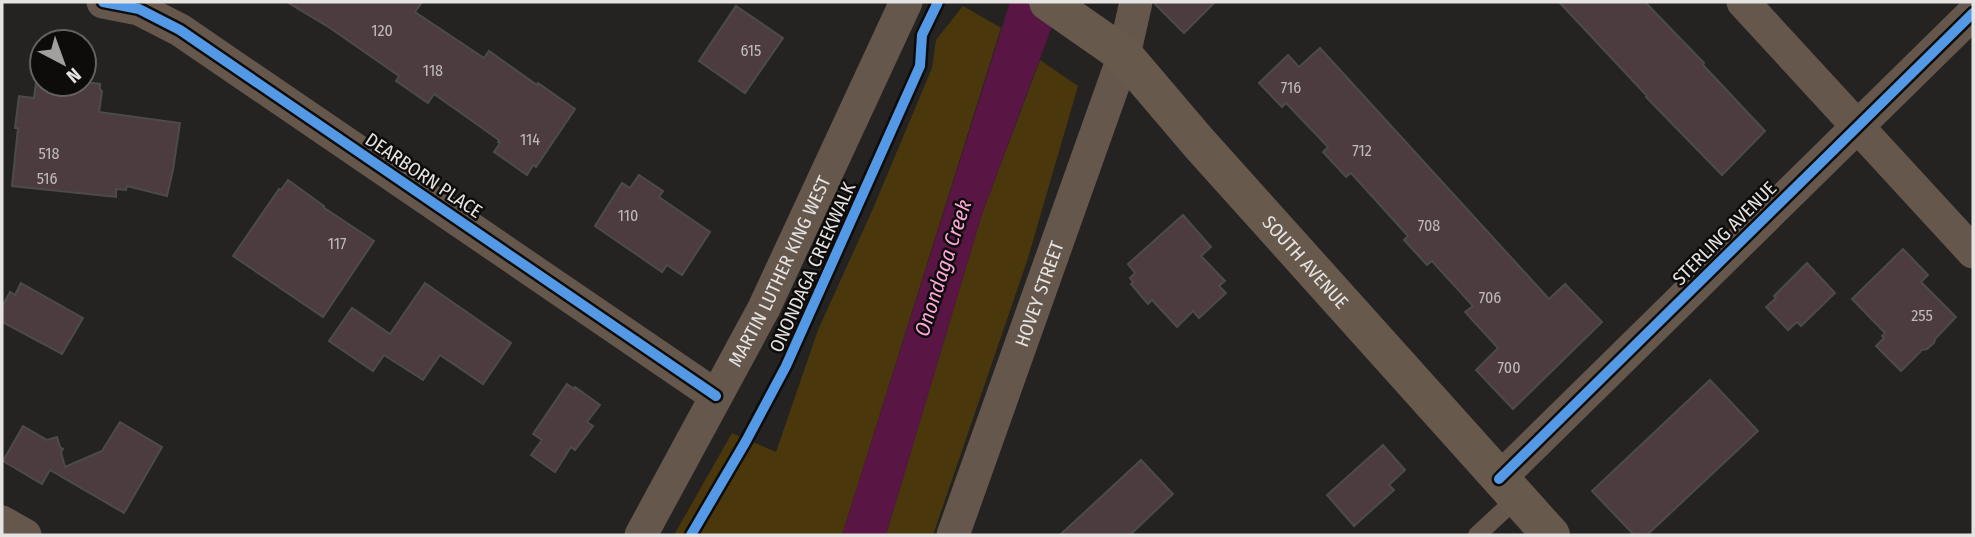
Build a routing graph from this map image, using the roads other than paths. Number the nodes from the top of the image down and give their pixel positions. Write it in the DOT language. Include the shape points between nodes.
graph roads {
  1 [pos="103,2"];
  2 [pos="906,2"];
  3 [pos="1048,2"];
  4 [pos="1136,2"];
  5 [pos="1743,2"];
  6 [pos="1973,13"];
  7 [pos="1110,44"];
  8 [pos="1857,126"];
  9 [pos="1973,252"];
  10 [pos="716,396"];
  11 [pos="1508,488"];
  12 [pos="2,522"];
  13 [pos="26,535"];
  14 [pos="640,535"];
  15 [pos="953,535"];
  16 [pos="1477,535"];
  17 [pos="1551,535"];
  1 -- 10 [label="street, DEARBORN PLACE" via="139,9 180,30"];
  2 -- 10 [label="street, MARTIN LUTHER KING WEST" via="764,308"];
  3 -- 7 [label="main road, SOUTH AVENUE"];
  4 -- 7 [label="street, HOVEY STREET"];
  5 -- 8 [label="street"];
  6 -- 8 [label="street, STERLING AVENUE"];
  7 -- 11 [label="main road, SOUTH AVENUE"];
  7 -- 15 [label="street, HOVEY STREET"];
  8 -- 9 [label="street"];
  8 -- 11 [label="street, STERLING AVENUE"];
  10 -- 14 [label="street, MARTIN LUTHER KING WEST"];
  11 -- 16 [label="lane"];
  11 -- 17 [label="main road, SOUTH AVENUE"];
  12 -- 13 [label="street"];
}
